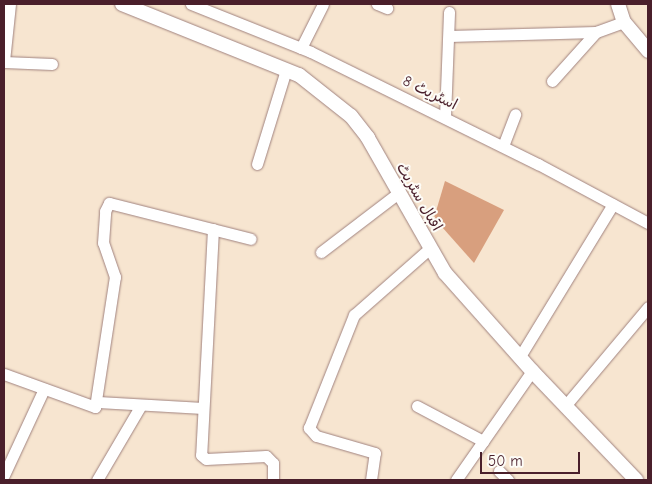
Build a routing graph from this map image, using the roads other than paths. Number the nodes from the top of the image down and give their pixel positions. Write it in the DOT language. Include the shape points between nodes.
graph roads {
  1 [pos="10,4"];
  2 [pos="122,4"];
  3 [pos="191,4"];
  4 [pos="323,4"];
  5 [pos="618,4"];
  6 [pos="449,12"];
  7 [pos="624,22"];
  8 [pos="596,32"];
  9 [pos="449,36"];
  10 [pos="301,48"];
  11 [pos="648,51"];
  12 [pos="4,61"];
  13 [pos="52,64"];
  14 [pos="286,70"];
  15 [pos="552,81"];
  16 [pos="515,114"];
  17 [pos="445,117"];
  18 [pos="503,146"];
  19 [pos="257,164"];
  20 [pos="397,194"];
  21 [pos="613,204"];
  22 [pos="648,223"];
  23 [pos="213,229"];
  24 [pos="251,239"];
  25 [pos="430,248"];
  26 [pos="321,252"];
  27 [pos="648,307"];
  28 [pos="519,358"];
  29 [pos="532,371"];
  30 [pos="4,374"];
  31 [pos="44,390"];
  32 [pos="98,402"];
  33 [pos="141,405"];
  34 [pos="417,406"];
  35 [pos="565,406"];
  36 [pos="203,408"];
  37 [pos="483,441"];
  38 [pos="499,471"];
  39 [pos="4,475"];
  40 [pos="97,480"];
  41 [pos="273,480"];
  42 [pos="371,480"];
  43 [pos="456,480"];
  44 [pos="508,480"];
  45 [pos="636,480"];
  1 -- 12 [label="street"];
  2 -- 14 [label="street, اقبال سٹریٹ"];
  3 -- 10 [label="street, اسٹریٹ 8"];
  4 -- 10 [label="street"];
  5 -- 7 [label="street"];
  6 -- 9 [label="street"];
  7 -- 8 [label="street"];
  7 -- 11 [label="street"];
  8 -- 9 [label="street"];
  8 -- 15 [label="street"];
  9 -- 17 [label="street"];
  10 -- 17 [label="street, اسٹریٹ 8"];
  12 -- 13 [label="street"];
  14 -- 19 [label="street"];
  14 -- 20 [label="street, اقبال سٹریٹ" via="299,75 351,116 368,138"];
  16 -- 18 [label="street"];
  17 -- 18 [label="street, اسٹریٹ 8"];
  18 -- 21 [label="street, اسٹریٹ 8"];
  20 -- 25 [label="street, اقبال سٹریٹ"];
  20 -- 26 [label="street"];
  21 -- 22 [label="street, اسٹریٹ 8"];
  21 -- 28 [label="street"];
  23 -- 24 [label="street"];
  23 -- 32 [label="street" via="107,205 103,243 114,277"];
  23 -- 36 [label="street"];
  25 -- 28 [label="street, اقبال سٹریٹ" via="445,273"];
  25 -- 42 [label="street" via="354,315 309,428 316,436 375,453"];
  27 -- 35 [label="street"];
  28 -- 29 [label="street, اقبال سٹریٹ"];
  29 -- 35 [label="street, اقبال سٹریٹ"];
  29 -- 37 [label="street"];
  30 -- 31 [label="street"];
  31 -- 32 [label="street" via="88,407 95,407"];
  31 -- 39 [label="street"];
  32 -- 33 [label="street"];
  33 -- 36 [label="street"];
  33 -- 40 [label="street"];
  34 -- 37 [label="street"];
  35 -- 45 [label="street, اقبال سٹریٹ"];
  36 -- 41 [label="street" via="202,458 266,456 273,463"];
  37 -- 43 [label="street"];
  38 -- 44 [label="street"];
}
